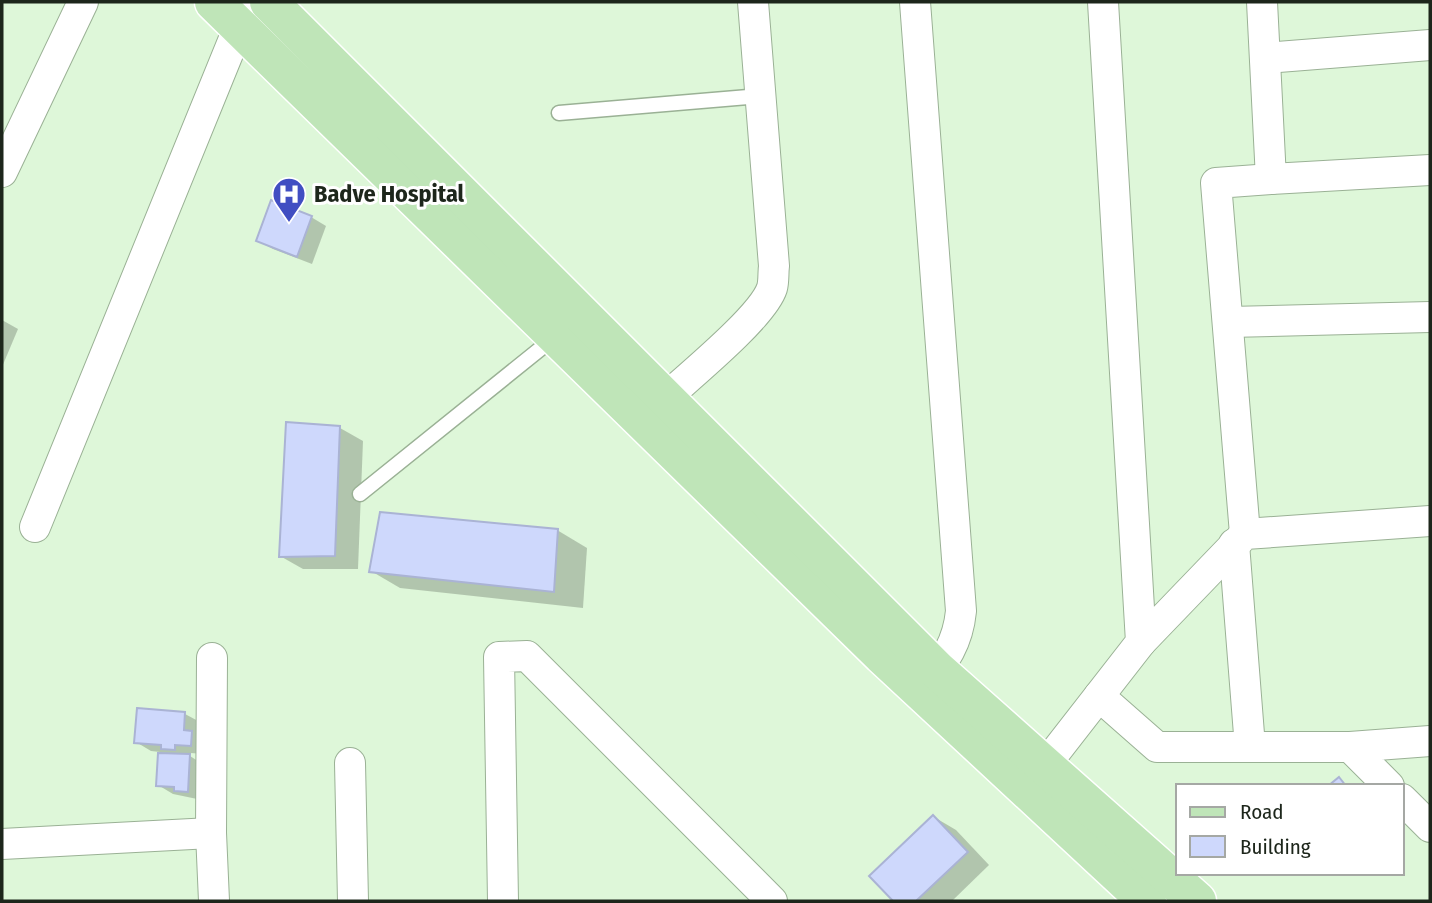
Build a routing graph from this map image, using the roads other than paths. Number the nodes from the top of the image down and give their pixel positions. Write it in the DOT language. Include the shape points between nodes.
graph roads {
  1 [pos="83,2"];
  2 [pos="269,2"];
  3 [pos="753,2"];
  4 [pos="915,2"];
  5 [pos="1103,2"];
  6 [pos="1262,2"];
  7 [pos="234,10"];
  8 [pos="1430,45"];
  9 [pos="1265,58"];
  10 [pos="760,96"];
  11 [pos="559,113"];
  12 [pos="1430,170"];
  13 [pos="2,172"];
  14 [pos="1271,179"];
  15 [pos="1430,317"];
  16 [pos="1229,322"];
  17 [pos="556,337"];
  18 [pos="652,409"];
  19 [pos="359,494"];
  20 [pos="1430,521"];
  21 [pos="35,527"];
  22 [pos="1240,539"];
  23 [pos="1142,642"];
  24 [pos="212,658"];
  25 [pos="928,680"];
  26 [pos="1098,696"];
  27 [pos="1430,741"];
  28 [pos="1250,747"];
  29 [pos="1350,747"];
  30 [pos="351,763"];
  31 [pos="1035,778"];
  32 [pos="1387,784"];
  33 [pos="1404,801"];
  34 [pos="1430,827"];
  35 [pos="211,833"];
  36 [pos="2,844"];
  37 [pos="214,901"];
  38 [pos="353,901"];
  39 [pos="503,901"];
  40 [pos="772,901"];
  41 [pos="1147,901"];
  42 [pos="1197,901"];
  1 -- 13 [label="street"];
  2 -- 18 [label="main road"];
  3 -- 10 [label="street"];
  4 -- 25 [label="street" via="961,611 952,650"];
  5 -- 23 [label="street"];
  6 -- 9 [label="street"];
  7 -- 17 [label="main road"];
  7 -- 21 [label="street"];
  8 -- 9 [label="street"];
  9 -- 14 [label="street"];
  10 -- 11 [label="lane"];
  10 -- 18 [label="street" via="772,288 746,323"];
  12 -- 14 [label="street"];
  14 -- 16 [label="street" via="1216,183"];
  15 -- 16 [label="street"];
  16 -- 22 [label="street"];
  17 -- 18 [label="main road"];
  17 -- 19 [label="lane"];
  18 -- 25 [label="main road"];
  20 -- 22 [label="street"];
  22 -- 23 [label="street"];
  22 -- 28 [label="street"];
  23 -- 26 [label="street"];
  24 -- 35 [label="street"];
  25 -- 31 [label="main road"];
  26 -- 28 [label="street" via="1157,747"];
  26 -- 31 [label="street"];
  27 -- 29 [label="street"];
  28 -- 29 [label="street"];
  29 -- 32 [label="street"];
  30 -- 38 [label="street"];
  31 -- 41 [label="main road"];
  31 -- 42 [label="main road"];
  33 -- 34 [label="street"];
  35 -- 36 [label="street"];
  35 -- 37 [label="street"];
  39 -- 40 [label="street" via="499,657 527,656"];
}
